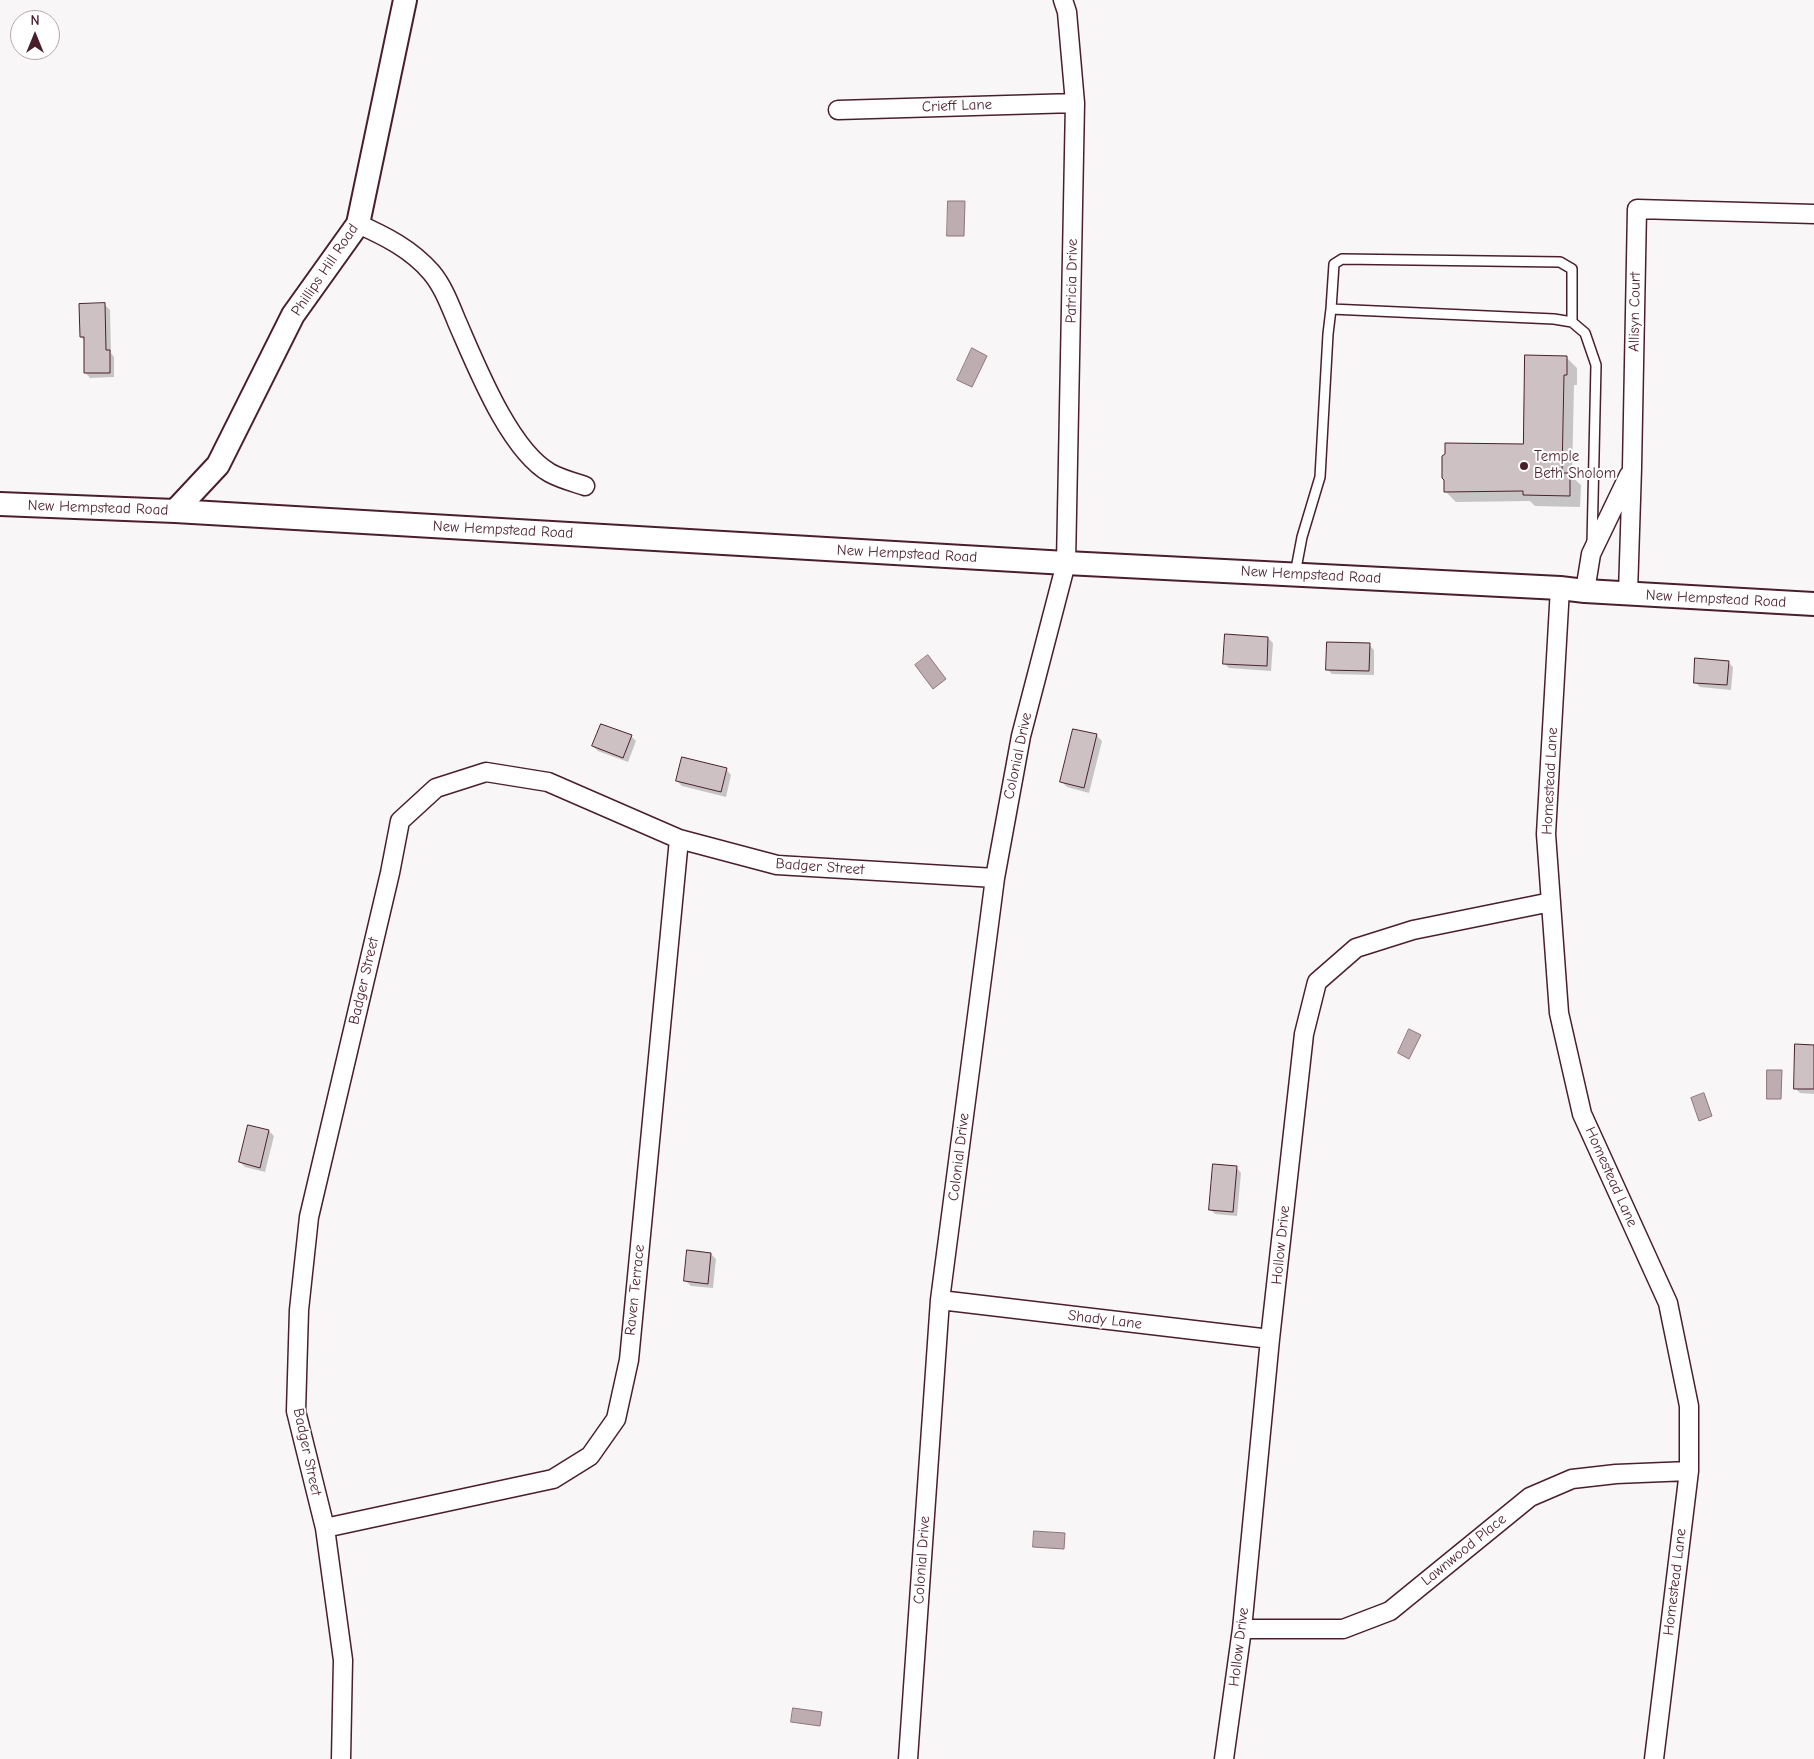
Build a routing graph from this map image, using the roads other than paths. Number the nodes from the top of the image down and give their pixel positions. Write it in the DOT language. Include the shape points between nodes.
graph roads {
  1 [pos="405,0"];
  2 [pos="1063,0"];
  3 [pos="1075,103"];
  4 [pos="838,110"];
  5 [pos="1814,214"];
  6 [pos="358,224"];
  7 [pos="1331,309"];
  8 [pos="1572,322"];
  9 [pos="1632,468"];
  10 [pos="586,486"];
  11 [pos="0,504"];
  12 [pos="175,511"];
  13 [pos="1592,554"];
  14 [pos="1066,563"];
  15 [pos="1295,574"];
  16 [pos="1560,588"];
  17 [pos="1585,592"];
  18 [pos="1628,593"];
  19 [pos="1814,604"];
  20 [pos="679,838"];
  21 [pos="995,878"];
  22 [pos="1551,902"];
  23 [pos="940,1300"];
  24 [pos="1270,1339"];
  25 [pos="1689,1471"];
  26 [pos="325,1528"];
  27 [pos="1242,1629"];
  28 [pos="340,1759"];
  29 [pos="908,1759"];
  30 [pos="1224,1759"];
  31 [pos="1654,1759"];
  1 -- 6 [label="street, Phillips Hill Road"];
  2 -- 3 [label="street, Patricia Drive" via="1067,12"];
  3 -- 4 [label="street, Crieff Lane"];
  3 -- 14 [label="street, Patricia Drive"];
  5 -- 9 [label="street, Allisyn Court" via="1636,209"];
  6 -- 10 [label="street" via="384,235 412,253 431,272 444,291 475,362 513,435 524,450 549,472"];
  6 -- 12 [label="street, Phillips Hill Road" via="293,315 218,465"];
  7 -- 8 [label="lane" via="1554,318"];
  7 -- 8 [label="lane" via="1334,264 1342,259 1560,262 1572,269"];
  7 -- 15 [label="lane" via="1320,477"];
  8 -- 13 [label="lane" via="1585,333 1596,365"];
  9 -- 13 [label="street"];
  9 -- 18 [label="street, Allisyn Court"];
  11 -- 12 [label="street, New Hempstead Road"];
  12 -- 14 [label="street, New Hempstead Road"];
  13 -- 17 [label="street"];
  14 -- 15 [label="street, New Hempstead Road"];
  14 -- 21 [label="street, Colonial Drive" via="1021,736"];
  15 -- 16 [label="street, New Hempstead Road"];
  16 -- 17 [label="street, New Hempstead Road"];
  16 -- 22 [label="street, Homestead Lane" via="1546,834"];
  17 -- 18 [label="street, New Hempstead Road"];
  18 -- 19 [label="street, New Hempstead Road"];
  20 -- 21 [label="street, Badger Street" via="777,865"];
  20 -- 26 [label="street, Raven Terrace" via="628,1360 616,1419 590,1456 553,1479"];
  20 -- 26 [label="street, Badger Street" via="548,782 486,772 436,788 400,821 309,1217 299,1310 296,1411"];
  21 -- 23 [label="street, Colonial Drive"];
  22 -- 24 [label="street, Hollow Drive" via="1413,930 1356,948 1317,982 1304,1034"];
  22 -- 25 [label="street, Homestead Lane" via="1559,1013 1582,1114 1668,1303 1689,1406"];
  23 -- 24 [label="street, Shady Lane"];
  23 -- 29 [label="street, Colonial Drive"];
  24 -- 27 [label="street, Hollow Drive"];
  25 -- 27 [label="street, Lawnwood Place" via="1572,1479 1530,1497 1390,1611 1343,1629"];
  25 -- 31 [label="street, Homestead Lane"];
  26 -- 28 [label="street, Badger Street" via="343,1660"];
  27 -- 30 [label="street, Hollow Drive"];
}
